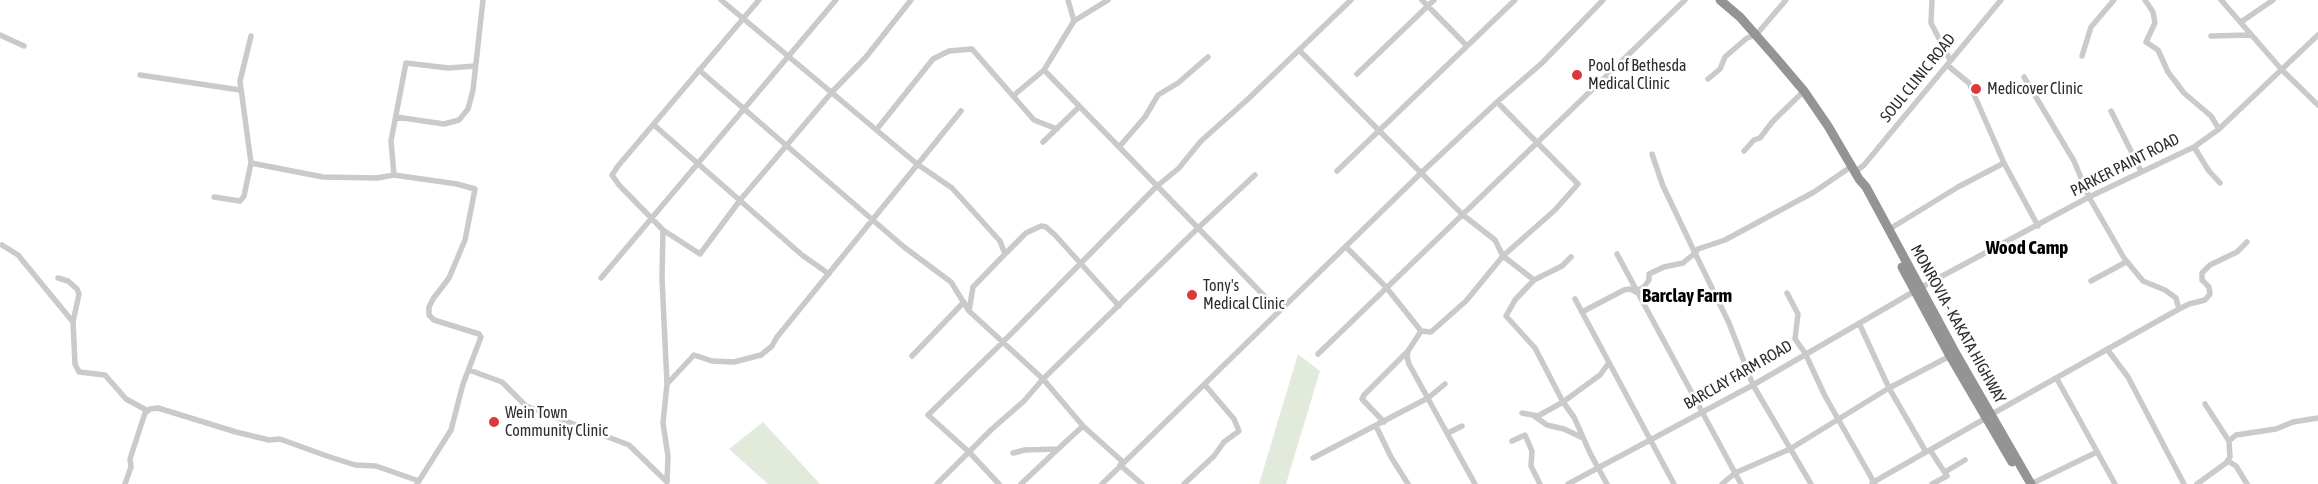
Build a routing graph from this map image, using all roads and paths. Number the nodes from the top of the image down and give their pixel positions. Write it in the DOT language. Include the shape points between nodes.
graph roads {
  1 [pos="483,0"];
  2 [pos="721,0"];
  3 [pos="759,0"];
  4 [pos="836,0"];
  5 [pos="910,0"];
  6 [pos="1068,0"];
  7 [pos="1108,0"];
  8 [pos="1351,0"];
  9 [pos="1422,0"];
  10 [pos="1434,0"];
  11 [pos="1515,0"];
  12 [pos="1603,0"];
  13 [pos="1685,0"];
  14 [pos="1720,0"];
  15 [pos="1786,0"];
  16 [pos="1932,0"];
  17 [pos="2001,0"];
  18 [pos="2114,0"];
  19 [pos="2145,0"];
  20 [pos="2221,0"];
  21 [pos="2273,0"];
  22 [pos="1428,7"];
  23 [pos="743,18"];
  24 [pos="1074,21"];
  25 [pos="2240,22"];
  26 [pos="0,35"];
  27 [pos="1756,35"];
  28 [pos="2252,35"];
  29 [pos="2318,35"];
  30 [pos="251,36"];
  31 [pos="2211,36"];
  32 [pos="24,46"];
  33 [pos="1467,46"];
  34 [pos="1299,50"];
  35 [pos="789,56"];
  36 [pos="2082,56"];
  37 [pos="1208,57"];
  38 [pos="1949,62"];
  39 [pos="475,66"];
  40 [pos="699,70"];
  41 [pos="1044,70"];
  42 [pos="2282,70"];
  43 [pos="1358,74"];
  44 [pos="140,75"];
  45 [pos="2024,77"];
  46 [pos="1708,79"];
  47 [pos="240,90"];
  48 [pos="1804,91"];
  49 [pos="832,92"];
  50 [pos="1013,96"];
  51 [pos="1497,102"];
  52 [pos="2318,105"];
  53 [pos="1080,107"];
  54 [pos="743,109"];
  55 [pos="961,111"];
  56 [pos="2111,111"];
  57 [pos="396,118"];
  58 [pos="654,125"];
  59 [pos="877,129"];
  60 [pos="1057,129"];
  61 [pos="2219,129"];
  62 [pos="1380,132"];
  63 [pos="1043,142"];
  64 [pos="1537,143"];
  65 [pos="786,146"];
  66 [pos="2194,146"];
  67 [pos="1119,147"];
  68 [pos="1744,150"];
  69 [pos="1652,154"];
  70 [pos="251,163"];
  71 [pos="2004,163"];
  72 [pos="697,164"];
  73 [pos="918,164"];
  74 [pos="1337,171"];
  75 [pos="2142,171"];
  76 [pos="1855,172"];
  77 [pos="1421,173"];
  78 [pos="394,175"];
  79 [pos="1255,175"];
  80 [pos="2220,183"];
  81 [pos="1156,187"];
  82 [pos="2089,197"];
  83 [pos="214,198"];
  84 [pos="741,200"];
  85 [pos="1463,215"];
  86 [pos="652,218"];
  87 [pos="873,220"];
  88 [pos="2038,226"];
  89 [pos="1198,228"];
  90 [pos="663,230"];
  91 [pos="1888,230"];
  92 [pos="2247,242"];
  93 [pos="2,245"];
  94 [pos="1346,247"];
  95 [pos="1695,253"];
  96 [pos="1005,254"];
  97 [pos="1617,254"];
  98 [pos="1503,256"];
  99 [pos="1571,257"];
  100 [pos="2126,262"];
  101 [pos="1081,263"];
  102 [pos="828,274"];
  103 [pos="58,278"];
  104 [pos="601,278"];
  105 [pos="1534,280"];
  106 [pos="2091,281"];
  107 [pos="1386,286"];
  108 [pos="1918,289"];
  109 [pos="1637,292"];
  110 [pos="1787,293"];
  111 [pos="1575,299"];
  112 [pos="964,302"];
  113 [pos="1119,306"];
  114 [pos="2179,309"];
  115 [pos="969,311"];
  116 [pos="1278,311"];
  117 [pos="1582,312"];
  118 [pos="73,322"];
  119 [pos="1859,324"];
  120 [pos="1422,331"];
  121 [pos="1002,343"];
  122 [pos="2107,349"];
  123 [pos="1408,351"];
  124 [pos="1805,353"];
  125 [pos="1318,354"];
  126 [pos="912,356"];
  127 [pos="1950,356"];
  128 [pos="1608,364"];
  129 [pos="469,370"];
  130 [pos="1043,379"];
  131 [pos="2057,379"];
  132 [pos="667,384"];
  133 [pos="1445,384"];
  134 [pos="1204,385"];
  135 [pos="1753,385"];
  136 [pos="1889,388"];
  137 [pos="1428,398"];
  138 [pos="1563,402"];
  139 [pos="2205,404"];
  140 [pos="148,411"];
  141 [pos="1701,412"];
  142 [pos="1522,413"];
  143 [pos="1534,416"];
  144 [pos="1989,416"];
  145 [pos="2318,418"];
  146 [pos="1839,420"];
  147 [pos="1384,422"];
  148 [pos="1083,426"];
  149 [pos="1376,426"];
  150 [pos="1462,426"];
  151 [pos="1448,433"];
  152 [pos="1583,438"];
  153 [pos="1512,441"];
  154 [pos="1651,441"];
  155 [pos="2228,441"];
  156 [pos="1058,449"];
  157 [pos="1790,449"];
  158 [pos="1928,451"];
  159 [pos="969,452"];
  160 [pos="2097,452"];
  161 [pos="1013,453"];
  162 [pos="1313,458"];
  163 [pos="1965,460"];
  164 [pos="2228,461"];
  165 [pos="1122,463"];
  166 [pos="1598,468"];
  167 [pos="1945,472"];
  168 [pos="1735,474"];
  169 [pos="418,482"];
  170 [pos="668,482"];
  171 [pos="1873,483"];
  172 [pos="125,484"];
  173 [pos="937,484"];
  174 [pos="999,484"];
  175 [pos="1021,484"];
  176 [pos="1102,484"];
  177 [pos="1142,484"];
  178 [pos="1184,484"];
  179 [pos="1408,484"];
  180 [pos="1475,484"];
  181 [pos="1540,484"];
  182 [pos="1568,484"];
  183 [pos="1607,484"];
  184 [pos="1674,484"];
  185 [pos="1722,484"];
  186 [pos="1741,484"];
  187 [pos="1811,484"];
  188 [pos="1932,484"];
  189 [pos="2025,484"];
  190 [pos="2031,484"];
  191 [pos="2116,484"];
  192 [pos="2184,484"];
  193 [pos="2197,484"];
  194 [pos="2247,484"];
  1 -- 39 [label="street"];
  2 -- 23 [label="street"];
  3 -- 23 [label="street"];
  4 -- 35 [label="street"];
  5 -- 49 [label="street" via="866,57"];
  6 -- 24 [label="street"];
  7 -- 24 [label="street"];
  8 -- 34 [label="street"];
  9 -- 22 [label="street"];
  10 -- 22 [label="street"];
  11 -- 33 [label="street"];
  12 -- 51 [label="street" via="1542,63"];
  13 -- 64 [label="street"];
  14 -- 27 [label="highway, MONROVIA - KAKATA HIGHWAY"];
  15 -- 27 [label="street"];
  16 -- 38 [label="street" via="1931,23"];
  17 -- 38 [label="street, SOUL CLINIC ROAD"];
  18 -- 36 [label="street" via="2092,27"];
  19 -- 61 [label="street" via="2153,12 2155,23 2146,42 2158,50 2168,72 2184,93 2211,116"];
  20 -- 25 [label="street"];
  21 -- 25 [label="street"];
  22 -- 33 [label="street"];
  22 -- 43 [label="street"];
  23 -- 35 [label="street"];
  23 -- 40 [label="street"];
  24 -- 41 [label="street"];
  25 -- 28 [label="street"];
  26 -- 32 [label="street"];
  27 -- 46 [label="street" via="1746,38 1725,57 1720,69"];
  27 -- 48 [label="highway, MONROVIA - KAKATA HIGHWAY"];
  28 -- 31 [label="street"];
  28 -- 42 [label="street"];
  29 -- 42 [label="street, PARKER PAINT ROAD"];
  30 -- 47 [label="street"];
  33 -- 62 [label="street"];
  34 -- 62 [label="street"];
  34 -- 81 [label="street"];
  35 -- 49 [label="street"];
  35 -- 54 [label="street"];
  37 -- 67 [label="street" via="1178,83 1158,95 1145,117"];
  38 -- 71 [label="street" via="1968,83"];
  38 -- 76 [label="street, SOUL CLINIC ROAD"];
  39 -- 57 [label="street" via="468,109 457,122 444,124"];
  39 -- 57 [label="street" via="448,68 406,63"];
  40 -- 54 [label="street"];
  40 -- 58 [label="street"];
  41 -- 50 [label="street"];
  41 -- 53 [label="street"];
  42 -- 52 [label="street"];
  42 -- 61 [label="street, PARKER PAINT ROAD"];
  44 -- 47 [label="street"];
  45 -- 82 [label="street" via="2074,161"];
  47 -- 70 [label="street"];
  48 -- 68 [label="street" via="1760,138"];
  48 -- 76 [label="highway, MONROVIA - KAKATA HIGHWAY"];
  49 -- 59 [label="street"];
  49 -- 65 [label="street"];
  50 -- 59 [label="street" via="972,49 949,51 933,59"];
  50 -- 60 [label="street" via="1034,120"];
  51 -- 64 [label="street"];
  51 -- 77 [label="street"];
  53 -- 60 [label="street"];
  53 -- 67 [label="street"];
  54 -- 65 [label="street"];
  54 -- 72 [label="street"];
  55 -- 73 [label="street"];
  56 -- 75 [label="street"];
  57 -- 78 [label="street" via="391,141"];
  58 -- 72 [label="street"];
  58 -- 86 [label="street" via="612,175"];
  59 -- 73 [label="street"];
  60 -- 63 [label="street"];
  61 -- 66 [label="street, PARKER PAINT ROAD"];
  62 -- 74 [label="street"];
  62 -- 77 [label="street"];
  64 -- 85 [label="street"];
  64 -- 98 [label="street" via="1578,184"];
  65 -- 84 [label="street"];
  65 -- 87 [label="street"];
  66 -- 75 [label="street, PARKER PAINT ROAD"];
  66 -- 80 [label="street"];
  67 -- 81 [label="street"];
  69 -- 95 [label="street" via="1663,186"];
  70 -- 78 [label="street" via="323,177 377,178"];
  70 -- 83 [label="street" via="240,201"];
  71 -- 88 [label="street"];
  71 -- 91 [label="street"];
  72 -- 84 [label="street"];
  72 -- 86 [label="street"];
  73 -- 87 [label="street"];
  73 -- 96 [label="street" via="952,188 1000,241"];
  75 -- 82 [label="street, PARKER PAINT ROAD"];
  76 -- 91 [label="highway, MONROVIA - KAKATA HIGHWAY"];
  76 -- 95 [label="street, SOUL CLINIC ROAD"];
  76 -- 108 [label="highway, MONROVIA - KAKATA HIGHWAY"];
  77 -- 85 [label="street"];
  77 -- 94 [label="street"];
  78 -- 129 [label="street" via="475,189 466,240 449,278 440,286 429,307 429,315 434,320 479,334"];
  79 -- 89 [label="street"];
  81 -- 89 [label="street"];
  81 -- 101 [label="street"];
  82 -- 88 [label="street, PARKER PAINT ROAD"];
  82 -- 100 [label="street"];
  84 -- 90 [label="street" via="700,254"];
  84 -- 102 [label="street"];
  85 -- 98 [label="street" via="1495,240"];
  85 -- 107 [label="street"];
  86 -- 90 [label="street"];
  86 -- 104 [label="street"];
  87 -- 102 [label="street"];
  87 -- 112 [label="street" via="951,282"];
  88 -- 108 [label="street, PARKER PAINT ROAD"];
  89 -- 113 [label="street"];
  89 -- 116 [label="street"];
  90 -- 132 [label="street"];
  91 -- 108 [label="highway, MONROVIA - KAKATA HIGHWAY"];
  92 -- 114 [label="street" via="2237,252 2210,265 2202,273 2210,294 2204,300"];
  93 -- 118 [label="street" via="18,255"];
  94 -- 107 [label="street"];
  94 -- 116 [label="street"];
  95 -- 109 [label="street, SOUL CLINIC ROAD" via="1683,263 1649,274 1649,280"];
  95 -- 135 [label="street" via="1729,323"];
  96 -- 101 [label="street" via="1026,233 1041,226 1046,227"];
  96 -- 115 [label="street" via="973,287"];
  97 -- 109 [label="street"];
  98 -- 105 [label="street"];
  98 -- 120 [label="street" via="1466,300 1431,332"];
  99 -- 105 [label="street" via="1562,266"];
  100 -- 106 [label="street"];
  100 -- 114 [label="street" via="2143,281 2176,298"];
  101 -- 113 [label="street"];
  101 -- 121 [label="street"];
  102 -- 132 [label="street" via="772,346 761,355 723,363 694,355"];
  103 -- 118 [label="street" via="78,288"];
  105 -- 138 [label="street" via="1515,300 1506,316 1535,348"];
  107 -- 120 [label="street"];
  107 -- 125 [label="street"];
  108 -- 119 [label="street, BARCLAY FARM ROAD"];
  108 -- 127 [label="highway, MONROVIA - KAKATA HIGHWAY"];
  108 -- 144 [label="highway, MONROVIA - KAKATA HIGHWAY"];
  109 -- 117 [label="street" via="1624,290"];
  109 -- 141 [label="street"];
  110 -- 124 [label="street" via="1798,314 1795,339"];
  111 -- 117 [label="street"];
  112 -- 115 [label="street"];
  112 -- 126 [label="street"];
  113 -- 130 [label="street"];
  114 -- 122 [label="street"];
  115 -- 121 [label="street"];
  116 -- 134 [label="street"];
  117 -- 128 [label="street"];
  118 -- 140 [label="street" via="75,364 79,372 106,375 126,399"];
  119 -- 124 [label="street, BARCLAY FARM ROAD"];
  119 -- 136 [label="street"];
  120 -- 123 [label="street"];
  121 -- 130 [label="street"];
  121 -- 159 [label="street" via="928,415"];
  122 -- 131 [label="street"];
  122 -- 192 [label="street" via="2128,377"];
  123 -- 137 [label="street" via="1409,364"];
  123 -- 147 [label="street" via="1379,378 1362,400"];
  124 -- 135 [label="street, BARCLAY FARM ROAD"];
  124 -- 146 [label="street"];
  127 -- 136 [label="street"];
  127 -- 144 [label="highway, MONROVIA - KAKATA HIGHWAY"];
  128 -- 138 [label="street" via="1600,375"];
  128 -- 154 [label="street"];
  129 -- 169 [label="street" via="451,430"];
  129 -- 170 [label="street" via="502,382 526,406 629,445"];
  130 -- 148 [label="street"];
  130 -- 159 [label="street"];
  131 -- 144 [label="street"];
  131 -- 160 [label="street"];
  132 -- 170 [label="street" via="663,417"];
  133 -- 137 [label="street"];
  134 -- 165 [label="street"];
  134 -- 178 [label="street" via="1234,419 1239,431"];
  135 -- 141 [label="street, BARCLAY FARM ROAD"];
  135 -- 157 [label="street"];
  136 -- 146 [label="street"];
  136 -- 158 [label="street"];
  137 -- 147 [label="street"];
  137 -- 151 [label="street"];
  138 -- 143 [label="street"];
  138 -- 152 [label="street"];
  139 -- 155 [label="street"];
  140 -- 169 [label="street" via="158,408 236,432 269,440 280,439 355,465 376,466"];
  140 -- 172 [label="street" via="140,426"];
  141 -- 154 [label="street, BARCLAY FARM ROAD"];
  141 -- 168 [label="street"];
  142 -- 143 [label="street"];
  143 -- 152 [label="street" via="1547,425"];
  144 -- 158 [label="street"];
  144 -- 189 [label="highway, MONROVIA - KAKATA HIGHWAY"];
  144 -- 190 [label="highway, MONROVIA - KAKATA HIGHWAY"];
  145 -- 155 [label="street" via="2293,422 2280,429 2236,436"];
  146 -- 157 [label="street"];
  146 -- 171 [label="street"];
  147 -- 149 [label="street"];
  148 -- 156 [label="street"];
  148 -- 165 [label="street"];
  149 -- 162 [label="street"];
  149 -- 179 [label="street"];
  150 -- 151 [label="street"];
  151 -- 180 [label="street"];
  152 -- 166 [label="street"];
  153 -- 181 [label="street" via="1525,435 1532,451 1531,466"];
  154 -- 166 [label="street, BARCLAY FARM ROAD"];
  154 -- 184 [label="street"];
  155 -- 164 [label="street" via="2231,449"];
  156 -- 161 [label="street"];
  156 -- 175 [label="street"];
  157 -- 168 [label="street"];
  157 -- 187 [label="street"];
  158 -- 167 [label="street"];
  158 -- 171 [label="street"];
  159 -- 173 [label="street"];
  159 -- 174 [label="street"];
  160 -- 190 [label="street"];
  160 -- 191 [label="street"];
  163 -- 167 [label="street"];
  164 -- 193 [label="street"];
  164 -- 194 [label="street" via="2236,466"];
  165 -- 176 [label="street"];
  165 -- 177 [label="street"];
  166 -- 182 [label="street, BARCLAY FARM ROAD"];
  166 -- 183 [label="street"];
  167 -- 188 [label="street" via="1947,476"];
  168 -- 185 [label="street"];
  168 -- 186 [label="street"];
}
